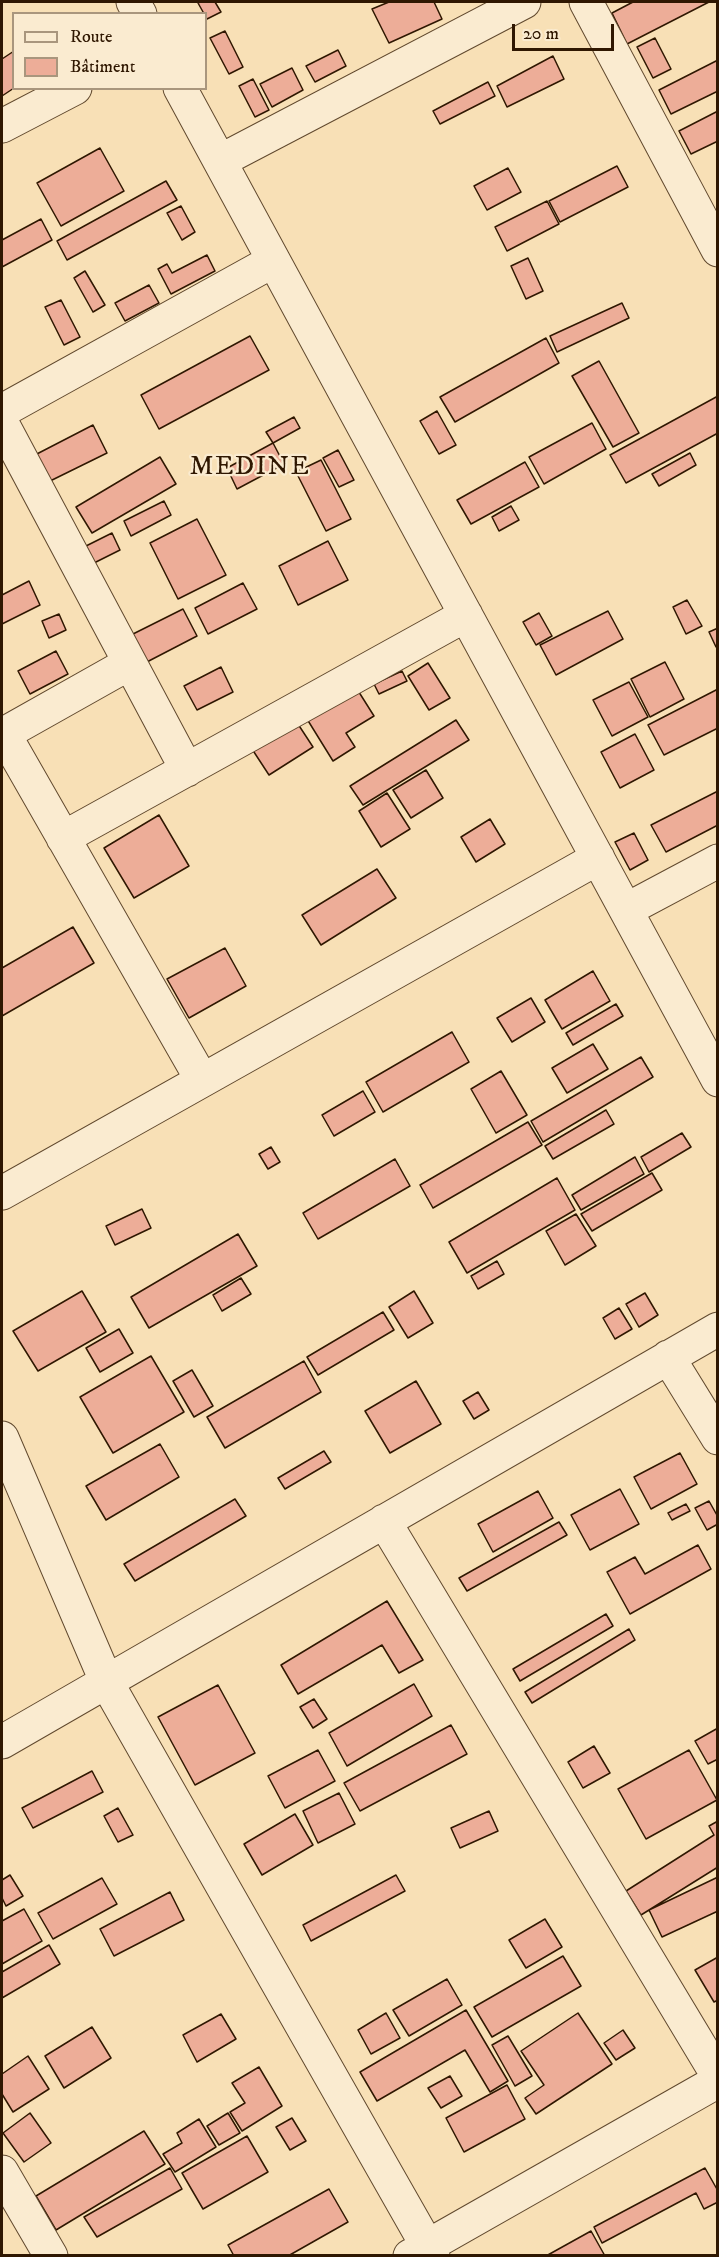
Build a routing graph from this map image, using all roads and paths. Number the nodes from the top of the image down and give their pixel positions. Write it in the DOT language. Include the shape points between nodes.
graph roads {
  1 [pos="524,2"];
  2 [pos="586,2"];
  3 [pos="71,90"];
  4 [pos="181,90"];
  5 [pos="2,126"];
  6 [pos="220,161"];
  7 [pos="717,250"];
  8 [pos="273,261"];
  9 [pos="2,411"];
  10 [pos="2,423"];
  11 [pos="466,615"];
  12 [pos="130,663"];
  13 [pos="3,735"];
  14 [pos="188,770"];
  15 [pos="63,838"];
  16 [pos="598,858"];
  17 [pos="717,861"];
  18 [pos="626,910"];
  19 [pos="202,1080"];
  20 [pos="717,1080"];
  21 [pos="2,1193"];
  22 [pos="717,1329"];
  23 [pos="668,1357"];
  24 [pos="2,1438"];
  25 [pos="717,1438"];
  26 [pos="384,1521"];
  27 [pos="107,1683"];
  28 [pos="2,1742"];
  29 [pos="717,2076"];
  30 [pos="717,2081"];
  31 [pos="2,2172"];
  32 [pos="423,2252"];
  33 [pos="51,2256"];
  1 -- 6 [label="street"];
  2 -- 7 [label="street"];
  3 -- 5 [label="street"];
  4 -- 6 [label="street"];
  6 -- 8 [label="street"];
  8 -- 9 [label="street"];
  8 -- 11 [label="street"];
  10 -- 12 [label="street"];
  11 -- 14 [label="street"];
  11 -- 16 [label="street"];
  12 -- 13 [label="street"];
  12 -- 14 [label="street"];
  13 -- 15 [label="street"];
  14 -- 15 [label="street"];
  15 -- 19 [label="street"];
  16 -- 18 [label="street"];
  16 -- 19 [label="street"];
  17 -- 18 [label="street"];
  18 -- 20 [label="street"];
  19 -- 21 [label="street"];
  22 -- 23 [label="street"];
  23 -- 25 [label="street"];
  23 -- 26 [label="street"];
  24 -- 27 [label="street"];
  26 -- 27 [label="street"];
  26 -- 29 [label="street"];
  27 -- 28 [label="street"];
  27 -- 32 [label="street"];
  30 -- 32 [label="street"];
  31 -- 33 [label="street"];
}
